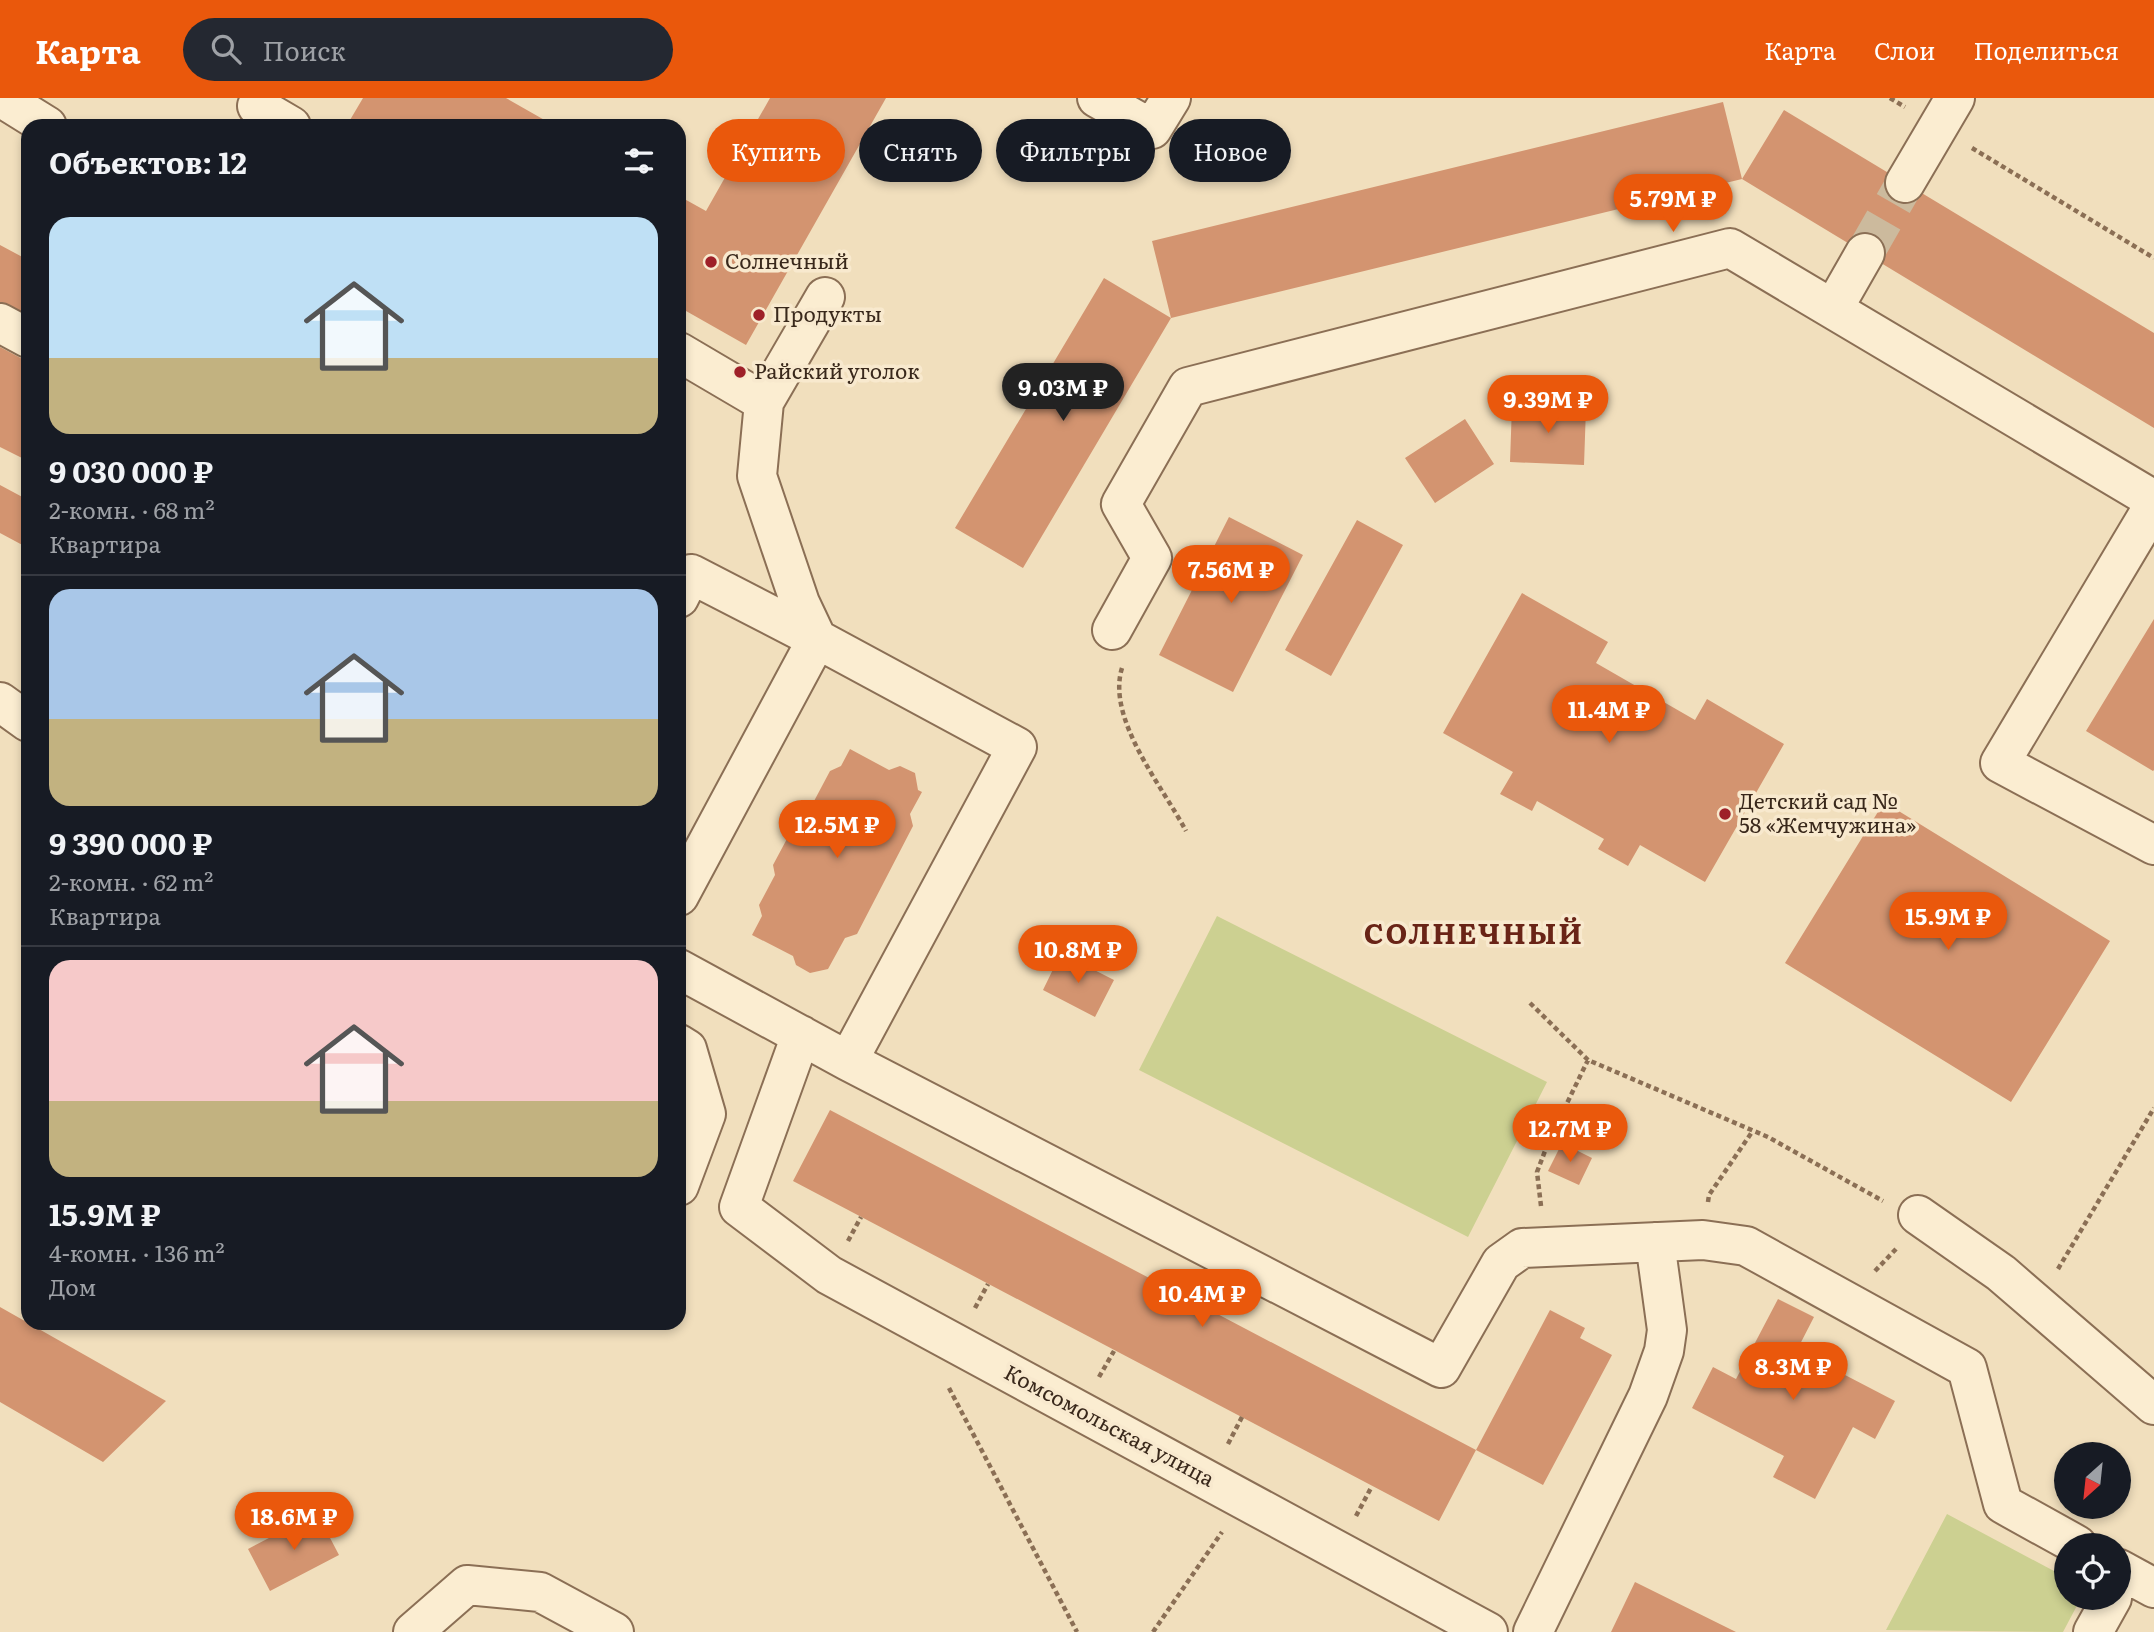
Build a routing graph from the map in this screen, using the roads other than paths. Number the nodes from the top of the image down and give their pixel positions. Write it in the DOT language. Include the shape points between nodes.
graph roads {
  1 [pos="2,98"];
  2 [pos="1097,98"];
  3 [pos="1171,98"];
  4 [pos="254,110"];
  5 [pos="1946,112"];
  6 [pos="36,119"];
  7 [pos="275,119"];
  8 [pos="1905,183"];
  9 [pos="1865,253"];
  10 [pos="825,297"];
  11 [pos="1833,309"];
  12 [pos="0,323"];
  13 [pos="21,334"];
  14 [pos="686,356"];
  15 [pos="764,402"];
  16 [pos="2154,502"];
  17 [pos="686,584"];
  18 [pos="1112,630"];
  19 [pos="817,639"];
  20 [pos="0,702"];
  21 [pos="21,717"];
  22 [pos="2154,845"];
  23 [pos="686,883"];
  24 [pos="686,974"];
  25 [pos="801,1035"];
  26 [pos="686,1048"];
  27 [pos="848,1061"];
  28 [pos="686,1167"];
  29 [pos="1917,1214"];
  30 [pos="1655,1242"];
  31 [pos="2154,1405"];
  32 [pos="2055,1533"];
  33 [pos="2108,1610"];
  34 [pos="413,1632"];
  35 [pos="614,1632"];
  36 [pos="1488,1632"];
  37 [pos="1533,1632"];
  38 [pos="2093,1632"];
  1 -- 6 [label="street"];
  2 -- 3 [label="street" via="1152,129"];
  4 -- 7 [label="street"];
  5 -- 8 [label="street"];
  9 -- 11 [label="street"];
  10 -- 15 [label="street"];
  11 -- 16 [label="street"];
  11 -- 18 [label="street" via="1730,248 1188,387 1122,505 1152,558"];
  12 -- 13 [label="street"];
  14 -- 15 [label="street"];
  15 -- 19 [label="street" via="757,476 800,603"];
  16 -- 22 [label="street" via="2000,763"];
  17 -- 19 [label="street" via="691,574"];
  19 -- 23 [label="street"];
  19 -- 27 [label="street" via="1017,747"];
  20 -- 21 [label="street"];
  24 -- 25 [label="street"];
  25 -- 27 [label="street"];
  25 -- 36 [label="street, Комсомольская улица" via="739,1207 829,1275"];
  26 -- 28 [label="street" via="706,1114"];
  27 -- 30 [label="street" via="1441,1368 1501,1263 1521,1248"];
  29 -- 31 [label="street" via="2001,1273"];
  30 -- 32 [label="street" via="1703,1240 1746,1247 1967,1368 2003,1504"];
  30 -- 37 [label="street" via="1667,1330 1664,1351 1648,1396"];
  33 -- 38 [label="street"];
  34 -- 35 [label="street" via="467,1585 540,1592"];
}
